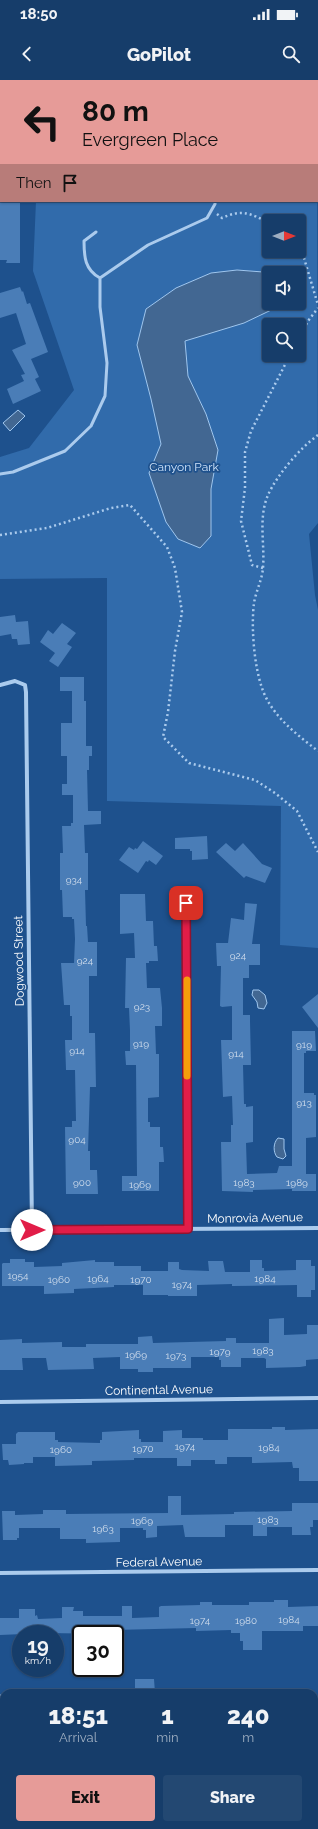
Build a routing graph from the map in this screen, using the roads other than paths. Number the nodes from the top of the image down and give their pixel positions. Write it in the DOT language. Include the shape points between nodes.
graph roads {
  1 [pos="215,202"];
  2 [pos="96,232"];
  3 [pos="100,278"];
  4 [pos="0,474"];
  5 [pos="0,685"];
  6 [pos="186,903"];
  7 [pos="318,1228"];
  8 [pos="188,1229"];
  9 [pos="0,1230"];
  10 [pos="32,1230"];
  11 [pos="318,1398"];
  12 [pos="0,1402"];
  13 [pos="318,1570"];
  14 [pos="0,1573"];
  1 -- 3 [label="lane" via="207,218 148,245"];
  2 -- 3 [label="lane" via="84,241 84,256 88,267"];
  3 -- 4 [label="lane" via="100,307 107,363 105,396 91,426 65,452 13,472"];
  5 -- 10 [label="street, Dogwood Street" via="14,681 24,685 26,692"];
  6 -- 8 [label="street"];
  7 -- 8 [label="street, Monrovia Avenue"];
  8 -- 10 [label="street, Monrovia Avenue"];
  9 -- 10 [label="street, Monrovia Avenue"];
  11 -- 12 [label="street, Continental Avenue"];
  13 -- 14 [label="street, Federal Avenue"];
}
